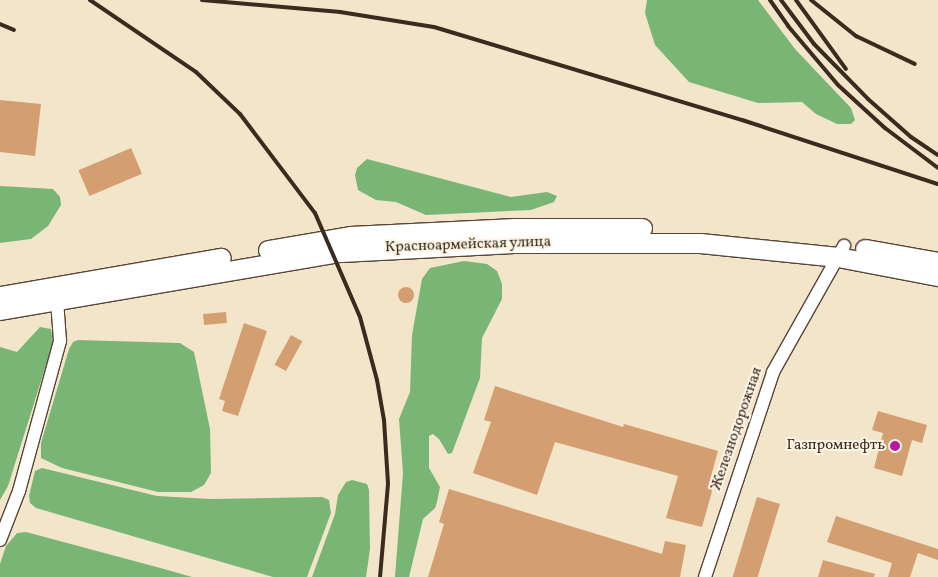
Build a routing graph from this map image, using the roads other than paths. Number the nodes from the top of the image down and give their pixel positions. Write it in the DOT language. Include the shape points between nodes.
graph roads {
  1 [pos="841,252"];
  2 [pos="938,262"];
  3 [pos="938,276"];
  4 [pos="0,296"];
  5 [pos="57,300"];
  6 [pos="0,310"];
  7 [pos="0,540"];
  8 [pos="704,577"];
  1 -- 2 [label="main road, Красноармейская улица"];
  1 -- 3 [label="main road, Красноармейская улица"];
  1 -- 4 [label="main road, Красноармейская улица" via="736,233 608,227 350,236"];
  1 -- 5 [label="main road, Красноармейская улица" via="666,241 403,247 286,260"];
  1 -- 8 [label="street, Железнодорожная" via="773,372"];
  5 -- 6 [label="main road, Красноармейская улица"];
  5 -- 7 [label="street" via="60,341 19,491"];
}
